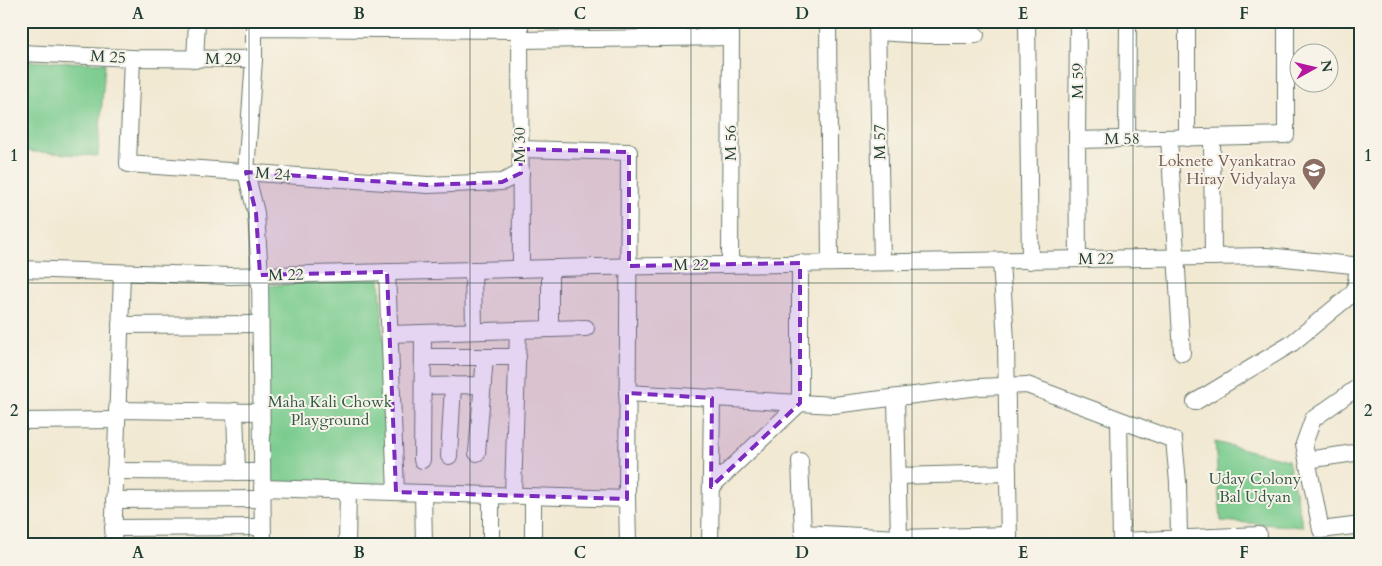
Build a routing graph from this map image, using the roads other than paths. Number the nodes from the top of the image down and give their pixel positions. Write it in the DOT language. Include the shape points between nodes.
graph roads {
  1 [pos="197,21"];
  2 [pos="828,21"];
  3 [pos="1027,21"];
  4 [pos="1078,21"];
  5 [pos="1128,21"];
  6 [pos="1187,21"];
  7 [pos="1286,21"];
  8 [pos="310,25"];
  9 [pos="878,27"];
  10 [pos="577,29"];
  11 [pos="731,29"];
  12 [pos="520,30"];
  13 [pos="976,35"];
  14 [pos="21,53"];
  15 [pos="132,58"];
  16 [pos="254,59"];
  17 [pos="195,60"];
  18 [pos="1212,137"];
  19 [pos="1169,138"];
  20 [pos="1187,138"];
  21 [pos="1127,139"];
  22 [pos="1077,140"];
  23 [pos="520,149"];
  24 [pos="246,172"];
  25 [pos="521,173"];
  26 [pos="1213,257"];
  27 [pos="1176,258"];
  28 [pos="1078,259"];
  29 [pos="1001,261"];
  30 [pos="1030,261"];
  31 [pos="882,262"];
  32 [pos="800,263"];
  33 [pos="830,263"];
  34 [pos="730,264"];
  35 [pos="629,266"];
  36 [pos="1359,266"];
  37 [pos="550,268"];
  38 [pos="21,269"];
  39 [pos="521,269"];
  40 [pos="473,270"];
  41 [pos="122,272"];
  42 [pos="388,272"];
  43 [pos="260,276"];
  44 [pos="260,324"];
  45 [pos="120,325"];
  46 [pos="586,328"];
  47 [pos="550,329"];
  48 [pos="518,330"];
  49 [pos="474,331"];
  50 [pos="423,332"];
  51 [pos="390,334"];
  52 [pos="1182,353"];
  53 [pos="423,357"];
  54 [pos="485,357"];
  55 [pos="518,357"];
  56 [pos="453,385"];
  57 [pos="483,385"];
  58 [pos="1361,385"];
  59 [pos="423,386"];
  60 [pos="1006,386"];
  61 [pos="627,393"];
  62 [pos="712,398"];
  63 [pos="896,398"];
  64 [pos="1194,402"];
  65 [pos="800,403"];
  66 [pos="235,411"];
  67 [pos="261,412"];
  68 [pos="117,415"];
  69 [pos="1119,420"];
  70 [pos="21,421"];
  71 [pos="1361,452"];
  72 [pos="477,453"];
  73 [pos="449,456"];
  74 [pos="422,460"];
  75 [pos="1308,460"];
  76 [pos="800,461"];
  77 [pos="115,471"];
  78 [pos="237,472"];
  79 [pos="1008,473"];
  80 [pos="898,476"];
  81 [pos="262,486"];
  82 [pos="711,487"];
  83 [pos="348,490"];
  84 [pos="396,492"];
  85 [pos="423,493"];
  86 [pos="491,495"];
  87 [pos="513,495"];
  88 [pos="533,497"];
  89 [pos="627,499"];
  90 [pos="114,500"];
  91 [pos="1361,525"];
  92 [pos="262,526"];
  93 [pos="113,528"];
  94 [pos="1259,535"];
  95 [pos="899,538"];
  96 [pos="1179,539"];
  97 [pos="1009,540"];
  98 [pos="112,545"];
  99 [pos="263,545"];
  100 [pos="346,545"];
  101 [pos="424,545"];
  102 [pos="491,545"];
  103 [pos="533,545"];
  104 [pos="628,545"];
  105 [pos="710,545"];
  1 -- 17 [label="street"];
  2 -- 33 [label="street"];
  3 -- 30 [label="street"];
  4 -- 22 [label="street, M 59"];
  5 -- 21 [label="street"];
  6 -- 20 [label="street"];
  7 -- 18 [label="street, M 58" via="1286,136"];
  8 -- 12 [label="street, M 29"];
  8 -- 16 [label="street, M 29" via="254,28"];
  9 -- 13 [label="street" via="924,36"];
  9 -- 31 [label="street, M 57"];
  10 -- 11 [label="street, M 29"];
  10 -- 12 [label="street, M 29"];
  11 -- 34 [label="street, M 56"];
  12 -- 23 [label="street, M 30"];
  14 -- 15 [label="street, M 25"];
  15 -- 17 [label="street, M 25"];
  15 -- 24 [label="street, M 24" via="128,164"];
  16 -- 17 [label="street, M 29"];
  16 -- 24 [label="street"];
  18 -- 20 [label="street, M 58"];
  18 -- 26 [label="street"];
  19 -- 20 [label="street, M 58"];
  19 -- 21 [label="street, M 58"];
  19 -- 27 [label="street"];
  21 -- 22 [label="street, M 58"];
  22 -- 28 [label="street"];
  23 -- 25 [label="street, M 30"];
  23 -- 35 [label="street" via="629,152"];
  24 -- 25 [label="street, M 24" via="428,185 502,182"];
  24 -- 43 [label="street" via="256,213"];
  25 -- 39 [label="street, M 30"];
  26 -- 27 [label="street, M 22"];
  26 -- 36 [label="street, M 22" via="1267,256"];
  27 -- 28 [label="street, M 22"];
  27 -- 52 [label="street"];
  28 -- 30 [label="street, M 22"];
  29 -- 30 [label="street, M 22"];
  29 -- 31 [label="street, M 22"];
  29 -- 60 [label="street"];
  31 -- 33 [label="street, M 22"];
  32 -- 33 [label="street, M 22"];
  32 -- 34 [label="street, M 22"];
  32 -- 65 [label="street"];
  34 -- 35 [label="street, M 22"];
  35 -- 37 [label="street, M 22"];
  35 -- 61 [label="street"];
  36 -- 64 [label="street" via="1355,290 1292,344"];
  37 -- 39 [label="street, M 22"];
  37 -- 47 [label="street"];
  38 -- 41 [label="street, M 22"];
  39 -- 40 [label="street, M 22"];
  40 -- 42 [label="street, M 22"];
  40 -- 49 [label="street"];
  41 -- 43 [label="street, M 22"];
  41 -- 45 [label="street"];
  42 -- 43 [label="street, M 22"];
  42 -- 51 [label="street"];
  43 -- 44 [label="street"];
  44 -- 45 [label="street"];
  44 -- 67 [label="street"];
  45 -- 68 [label="street"];
  46 -- 47 [label="street"];
  47 -- 48 [label="street"];
  48 -- 49 [label="street"];
  48 -- 55 [label="street"];
  49 -- 50 [label="street"];
  50 -- 51 [label="street"];
  50 -- 53 [label="street"];
  51 -- 84 [label="street"];
  53 -- 54 [label="street"];
  53 -- 59 [label="street"];
  54 -- 55 [label="street"];
  54 -- 57 [label="street"];
  55 -- 87 [label="street"];
  56 -- 57 [label="street"];
  56 -- 59 [label="street"];
  56 -- 73 [label="street"];
  57 -- 72 [label="street"];
  58 -- 75 [label="street" via="1313,419 1304,444"];
  59 -- 74 [label="street"];
  60 -- 63 [label="street"];
  60 -- 69 [label="street" via="1027,385"];
  60 -- 79 [label="street"];
  61 -- 62 [label="street"];
  61 -- 89 [label="street"];
  62 -- 65 [label="street"];
  62 -- 82 [label="street"];
  63 -- 65 [label="street" via="834,405"];
  63 -- 80 [label="street"];
  65 -- 82 [label="street"];
  66 -- 67 [label="street"];
  66 -- 68 [label="street"];
  66 -- 78 [label="street"];
  67 -- 81 [label="street"];
  68 -- 70 [label="street"];
  68 -- 77 [label="street"];
  69 -- 96 [label="street" via="1174,440"];
  69 -- 96 [label="street" via="1121,541"];
  71 -- 75 [label="street"];
  75 -- 91 [label="street" via="1321,530"];
  76 -- 95 [label="street" via="803,533"];
  77 -- 78 [label="street"];
  77 -- 90 [label="street"];
  78 -- 81 [label="street"];
  79 -- 80 [label="street"];
  79 -- 97 [label="street"];
  80 -- 95 [label="street"];
  81 -- 83 [label="street"];
  81 -- 90 [label="street"];
  81 -- 92 [label="street"];
  82 -- 105 [label="street"];
  83 -- 84 [label="street"];
  83 -- 100 [label="street"];
  84 -- 85 [label="street"];
  85 -- 86 [label="street"];
  85 -- 101 [label="street"];
  86 -- 87 [label="street"];
  86 -- 102 [label="street"];
  87 -- 88 [label="street"];
  88 -- 89 [label="street"];
  88 -- 103 [label="street"];
  89 -- 104 [label="street"];
  90 -- 93 [label="street"];
  92 -- 93 [label="street"];
  92 -- 99 [label="street"];
  93 -- 98 [label="street"];
  94 -- 96 [label="street"];
  95 -- 97 [label="street"];
}
